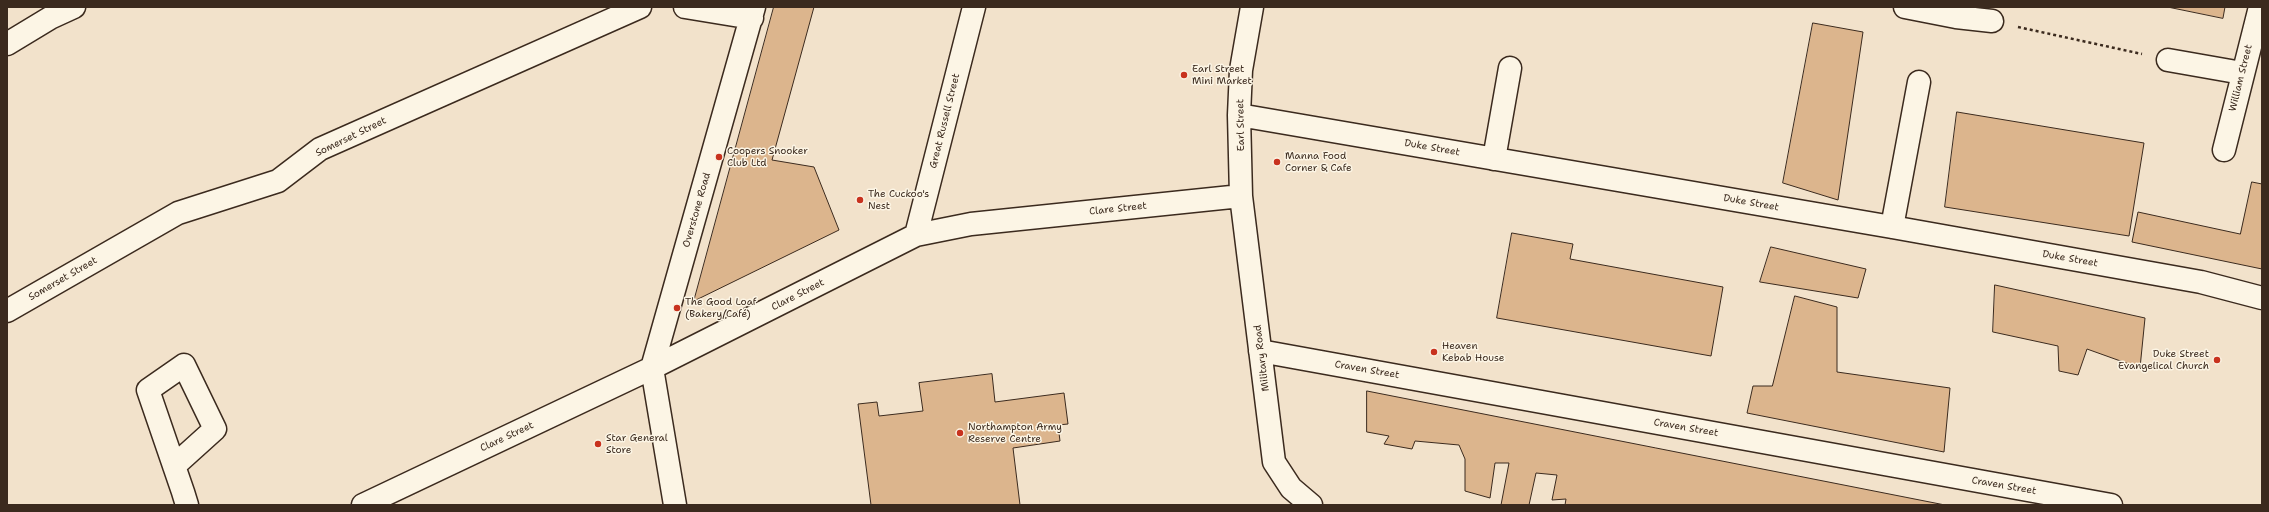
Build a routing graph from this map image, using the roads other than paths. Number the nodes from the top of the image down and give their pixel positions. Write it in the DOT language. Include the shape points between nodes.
graph roads {
  1 [pos="74,7"];
  2 [pos="640,7"];
  3 [pos="685,7"];
  4 [pos="974,7"];
  5 [pos="1252,7"];
  6 [pos="1905,7"];
  7 [pos="2260,7"];
  8 [pos="1957,12"];
  9 [pos="753,13"];
  10 [pos="1992,21"];
  11 [pos="7,44"];
  12 [pos="2168,60"];
  13 [pos="1510,68"];
  14 [pos="2242,73"];
  15 [pos="1919,82"];
  16 [pos="1239,115"];
  17 [pos="2224,150"];
  18 [pos="1494,159"];
  19 [pos="1241,196"];
  20 [pos="1892,227"];
  21 [pos="916,235"];
  22 [pos="2262,298"];
  23 [pos="7,311"];
  24 [pos="1260,351"];
  25 [pos="652,368"];
  26 [pos="174,466"];
  27 [pos="187,505"];
  28 [pos="363,505"];
  29 [pos="675,505"];
  30 [pos="1311,505"];
  31 [pos="2110,505"];
  1 -- 11 [label="street"];
  2 -- 23 [label="street, Somerset Street" via="320,149 278,181 178,213"];
  3 -- 9 [label="street"];
  4 -- 21 [label="street, Great Russell Street"];
  5 -- 16 [label="street, Earl Street" via="1241,70"];
  6 -- 8 [label="street"];
  7 -- 14 [label="street, William Street"];
  8 -- 10 [label="street"];
  9 -- 25 [label="street, Overstone Road"];
  12 -- 14 [label="street"];
  13 -- 18 [label="street"];
  14 -- 17 [label="street, William Street"];
  15 -- 20 [label="street"];
  16 -- 18 [label="street, Duke Street"];
  16 -- 19 [label="street, Earl Street"];
  18 -- 20 [label="street, Duke Street"];
  19 -- 21 [label="street, Clare Street" via="971,224"];
  19 -- 24 [label="street, Military Road"];
  20 -- 22 [label="street, Duke Street" via="2201,282"];
  21 -- 25 [label="street, Clare Street"];
  24 -- 30 [label="street, Military Road" via="1274,462 1291,488"];
  24 -- 31 [label="street, Craven Street"];
  25 -- 28 [label="street, Clare Street"];
  25 -- 29 [label="street"];
  26 -- 27 [label="street"];
}
